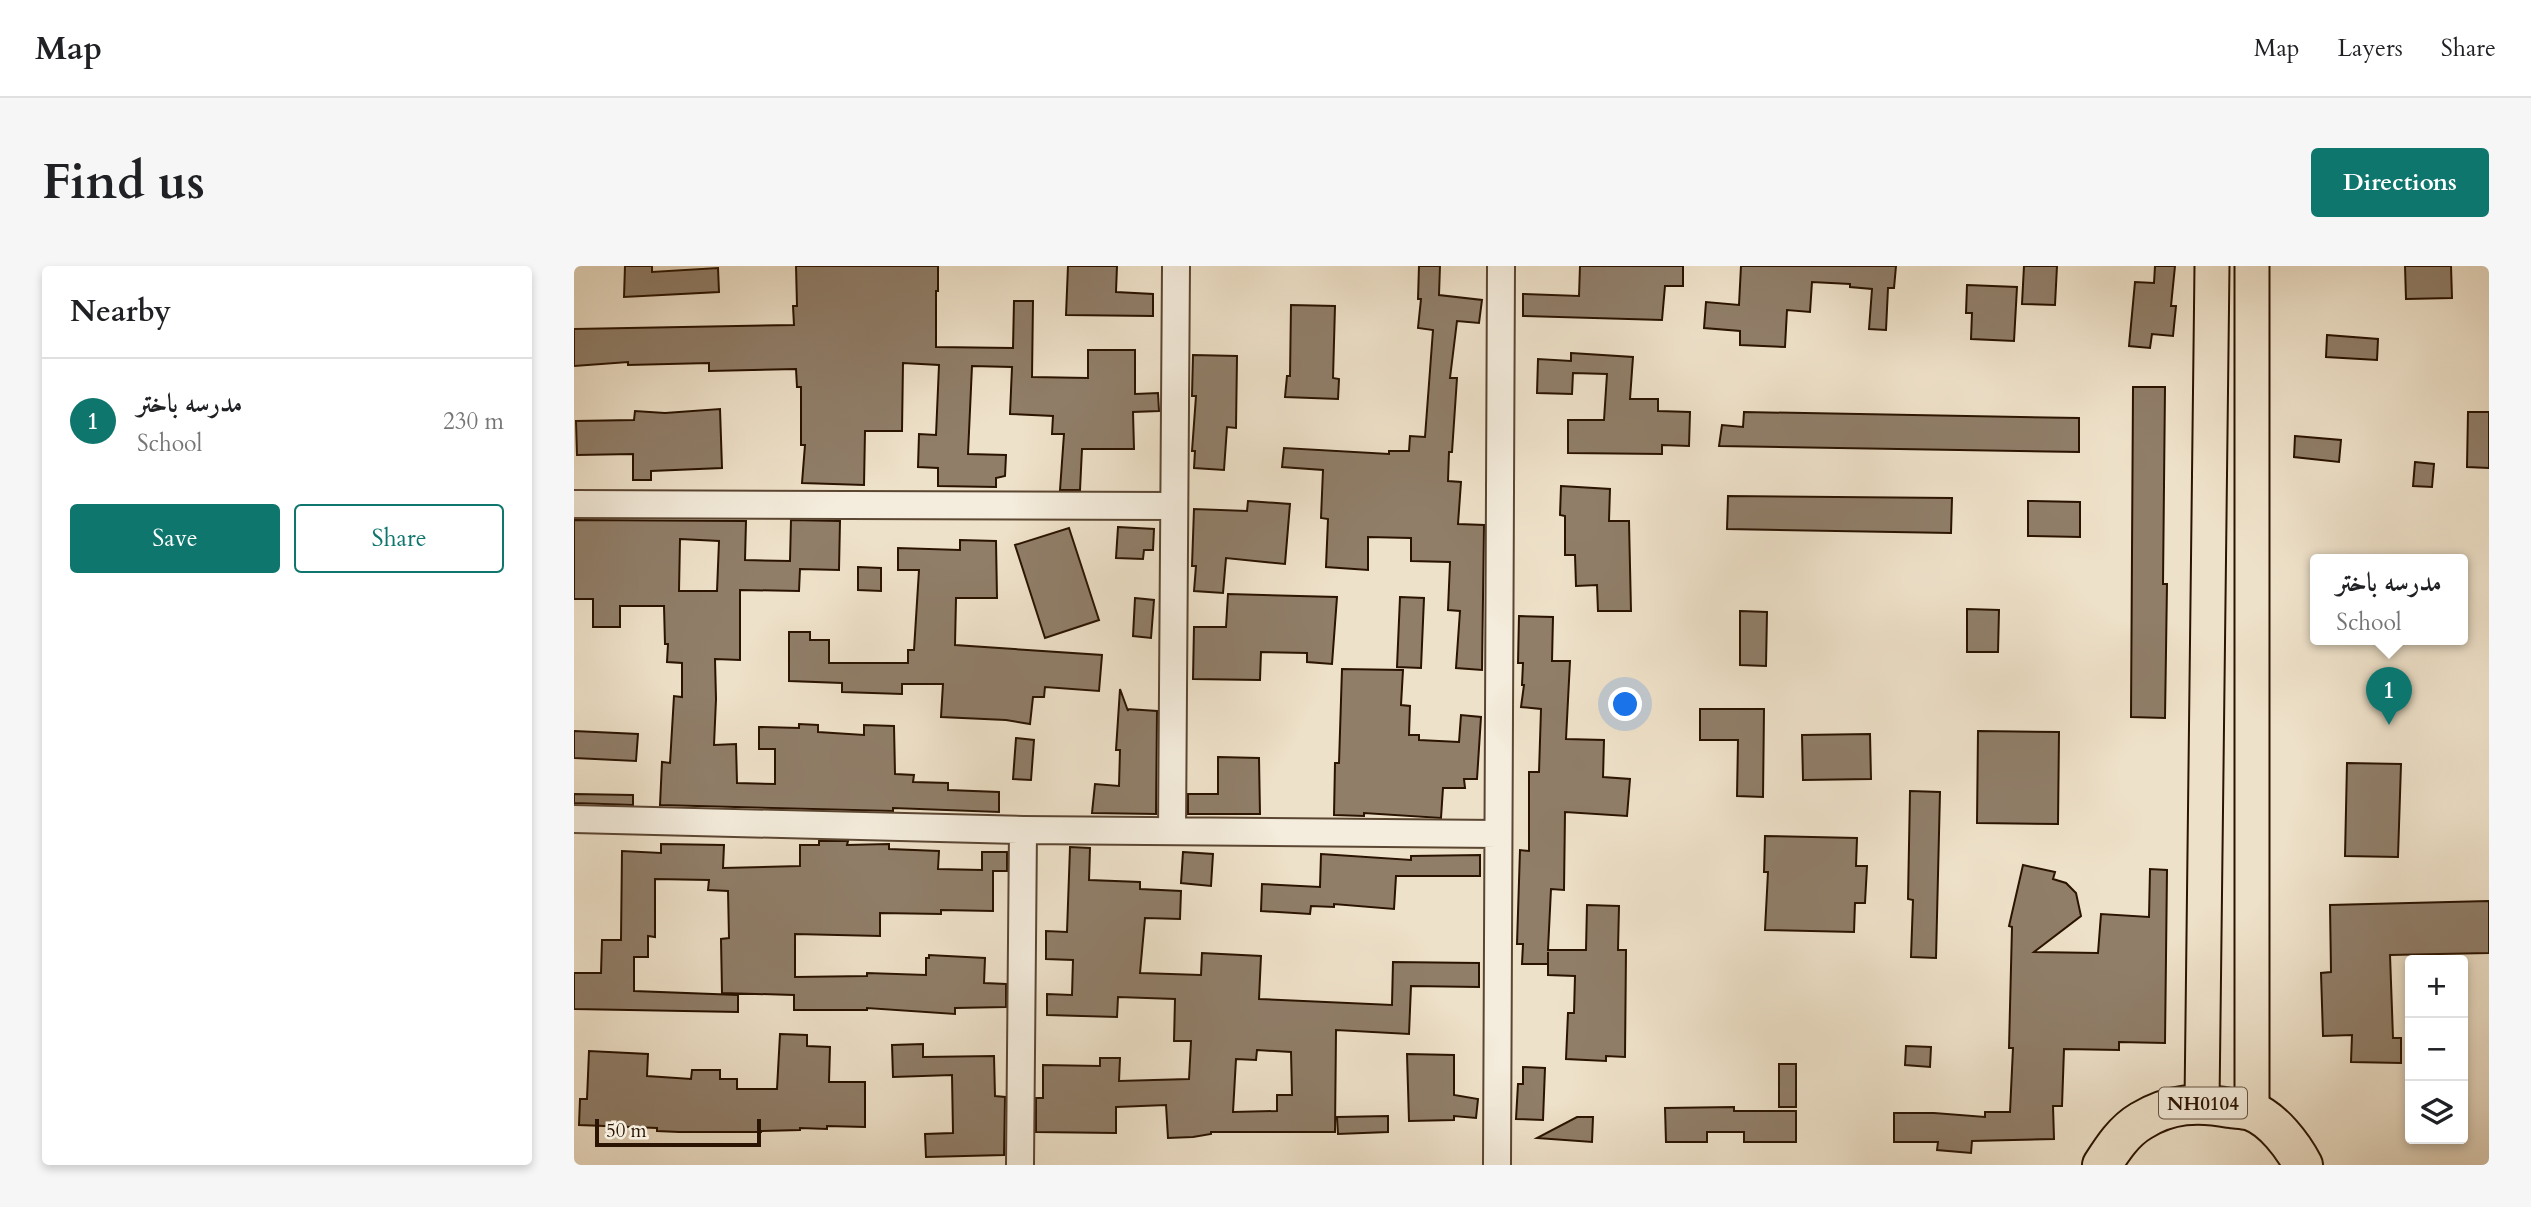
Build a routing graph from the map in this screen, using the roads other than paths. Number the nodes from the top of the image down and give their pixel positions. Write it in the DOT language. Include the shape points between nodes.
graph roads {
  1 [pos="1176,266"];
  2 [pos="1501,266"];
  3 [pos="2213,266"];
  4 [pos="2252,266"];
  5 [pos="574,504"];
  6 [pos="1172,506"];
  7 [pos="574,819"];
  8 [pos="1023,830"];
  9 [pos="1171,831"];
  10 [pos="1498,834"];
  11 [pos="2202,1103"];
  12 [pos="2252,1112"];
  13 [pos="1020,1165"];
  14 [pos="1497,1165"];
  15 [pos="2102,1165"];
  16 [pos="2304,1165"];
  1 -- 6 [label="street"];
  2 -- 10 [label="street"];
  3 -- 11 [label="main road"];
  4 -- 12 [label="main road"];
  5 -- 6 [label="street"];
  6 -- 9 [label="street"];
  7 -- 8 [label="street"];
  8 -- 9 [label="street"];
  8 -- 13 [label="street"];
  9 -- 10 [label="street"];
  10 -- 14 [label="street"];
  11 -- 12 [label="highway, NH0104"];
  11 -- 15 [label="highway, NH0104" via="2170,1108 2140,1121 2116,1143"];
  12 -- 16 [label="highway, NH0104" via="2294,1148"];
}
